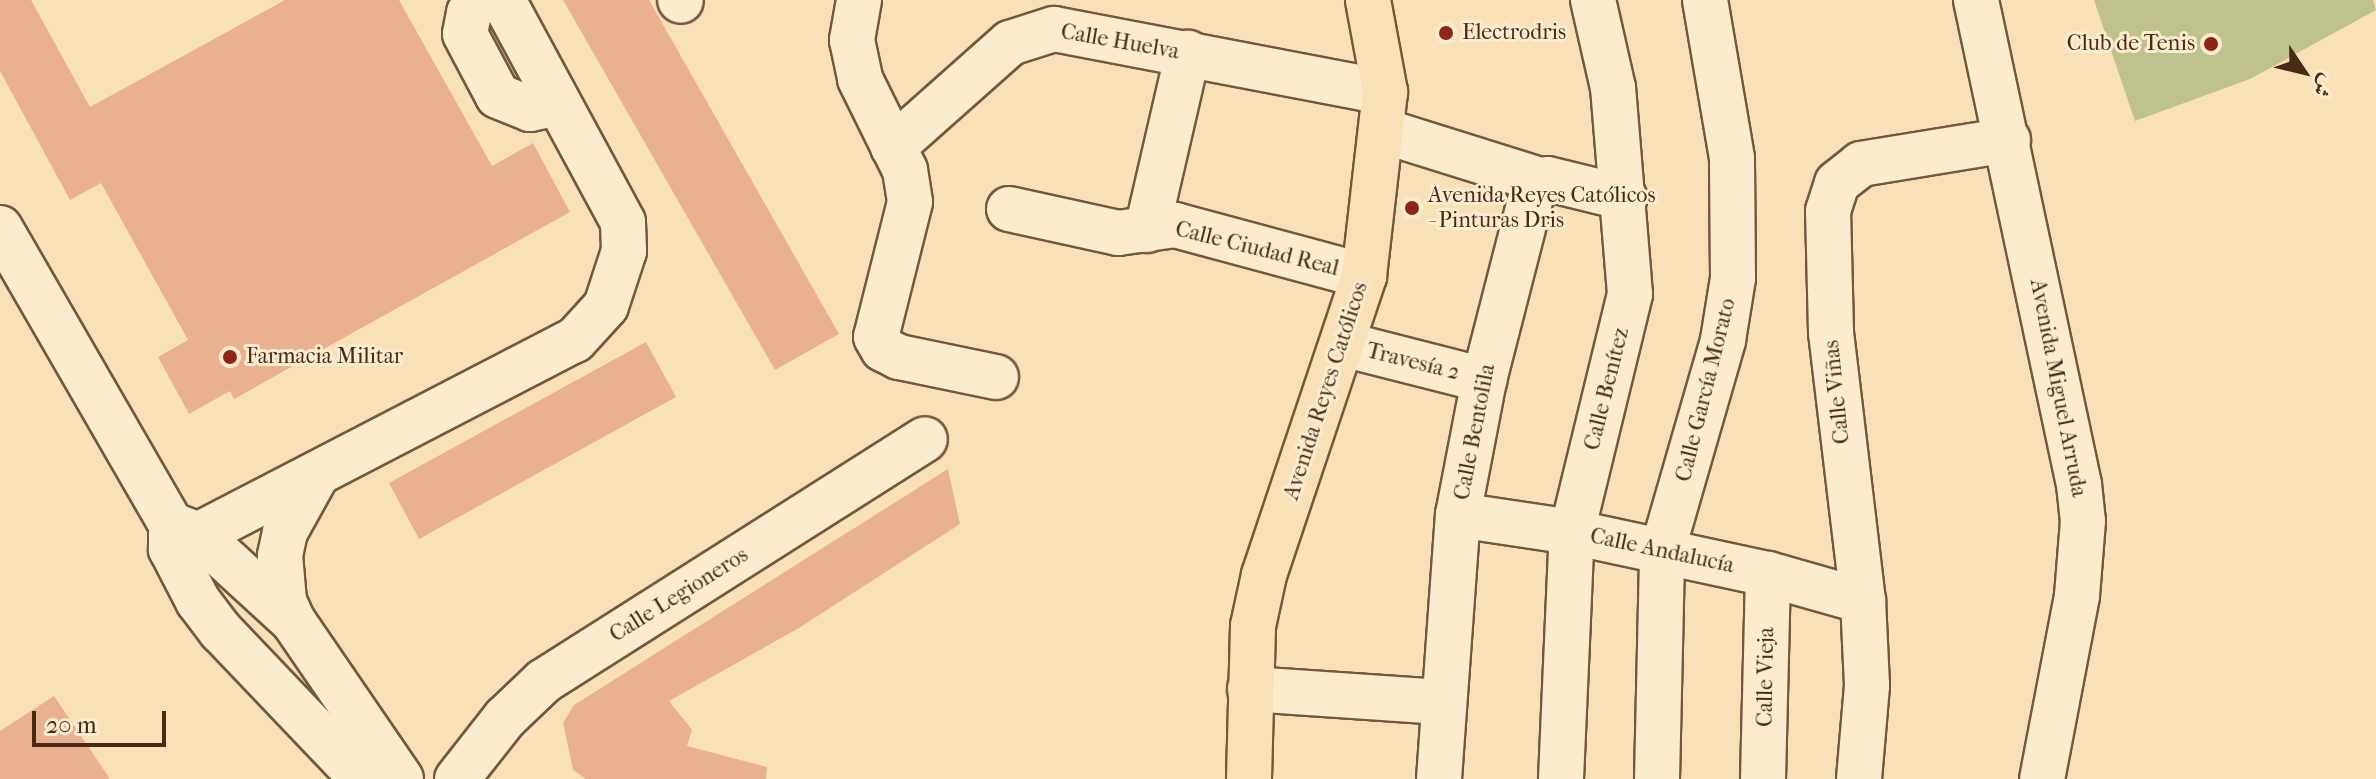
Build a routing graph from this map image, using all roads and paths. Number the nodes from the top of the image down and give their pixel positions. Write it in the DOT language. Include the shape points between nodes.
graph roads {
  1 [pos="479,0"];
  2 [pos="503,0"];
  3 [pos="859,0"];
  4 [pos="1368,0"];
  5 [pos="1593,0"];
  6 [pos="1705,0"];
  7 [pos="1976,0"];
  8 [pos="1188,53"];
  9 [pos="558,103"];
  10 [pos="1384,111"];
  11 [pos="2008,140"];
  12 [pos="893,147"];
  13 [pos="1540,180"];
  14 [pos="1625,198"];
  15 [pos="1009,209"];
  16 [pos="0,228"];
  17 [pos="1147,230"];
  18 [pos="1364,276"];
  19 [pos="1343,344"];
  20 [pos="996,377"];
  21 [pos="1484,380"];
  22 [pos="925,439"];
  23 [pos="316,476"];
  24 [pos="1458,515"];
  25 [pos="1572,532"];
  26 [pos="180,536"];
  27 [pos="1662,552"];
  28 [pos="1768,574"];
  29 [pos="1863,601"];
  30 [pos="293,621"];
  31 [pos="1250,689"];
  32 [pos="1442,702"];
  33 [pos="362,779"];
  34 [pos="401,779"];
  35 [pos="457,779"];
  36 [pos="1253,779"];
  37 [pos="1439,779"];
  38 [pos="1561,779"];
  39 [pos="1657,779"];
  40 [pos="1763,779"];
  41 [pos="1859,779"];
  42 [pos="2042,779"];
  1 -- 9 [label="street" via="469,13 465,34 498,96 530,109"];
  2 -- 9 [label="street"];
  3 -- 12 [label="street" via="852,40 860,79"];
  4 -- 10 [label="main road, Avenida Reyes Católicos"];
  5 -- 14 [label="street, Calle Benítez" via="1613,88"];
  6 -- 27 [label="street, Calle García Morato" via="1732,158 1733,278 1723,340"];
  7 -- 11 [label="street, Avenida Miguel Arruda"];
  8 -- 10 [label="street, Calle Huelva"];
  8 -- 12 [label="street, Calle Huelva" via="1054,29 1036,33 1010,43"];
  8 -- 17 [label="street"];
  9 -- 23 [label="street" via="623,222 624,251 606,306 575,340"];
  10 -- 13 [label="street, Calle Huelva"];
  10 -- 18 [label="main road, Avenida Reyes Católicos"];
  11 -- 29 [label="street, Calle Viñas" via="1861,164 1837,183 1828,211 1831,332"];
  11 -- 42 [label="street, Avenida Miguel Arruda" via="2083,521 2077,596"];
  12 -- 20 [label="street" via="905,170 910,202 876,337 883,349 899,357"];
  13 -- 14 [label="street"];
  13 -- 21 [label="street, Calle Bentolila" via="1532,193"];
  14 -- 25 [label="street, Calle Benítez" via="1630,294"];
  15 -- 17 [label="street, Calle Ciudad Real" via="1118,233"];
  16 -- 26 [label="street"];
  17 -- 18 [label="street, Calle Ciudad Real" via="1175,225"];
  18 -- 19 [label="main road, Avenida Reyes Católicos"];
  19 -- 21 [label="street, Travesía 2"];
  19 -- 31 [label="main road, Avenida Reyes Católicos" via="1264,575 1253,626"];
  21 -- 24 [label="street, Calle Bentolila"];
  22 -- 35 [label="street, Calle Legioneros" via="544,681 505,718"];
  23 -- 26 [label="street"];
  23 -- 30 [label="street" via="289,523 280,555 284,601"];
  24 -- 25 [label="street, Calle Andalucía"];
  24 -- 32 [label="street, Calle Bentolila"];
  25 -- 27 [label="street, Calle Andalucía"];
  25 -- 38 [label="street, Calle Benítez"];
  26 -- 30 [label="street"];
  26 -- 33 [label="street" via="221,631"];
  27 -- 28 [label="street, Calle Andalucía"];
  27 -- 39 [label="street, Calle García Morato"];
  28 -- 29 [label="street, Calle Andalucía"];
  28 -- 40 [label="street, Calle Vieja"];
  29 -- 41 [label="street, Calle Viñas" via="1867,685"];
  30 -- 34 [label="street"];
  31 -- 32 [label="street"];
  31 -- 36 [label="main road, Avenida Reyes Católicos"];
  32 -- 37 [label="street, Calle Bentolila"];
}
